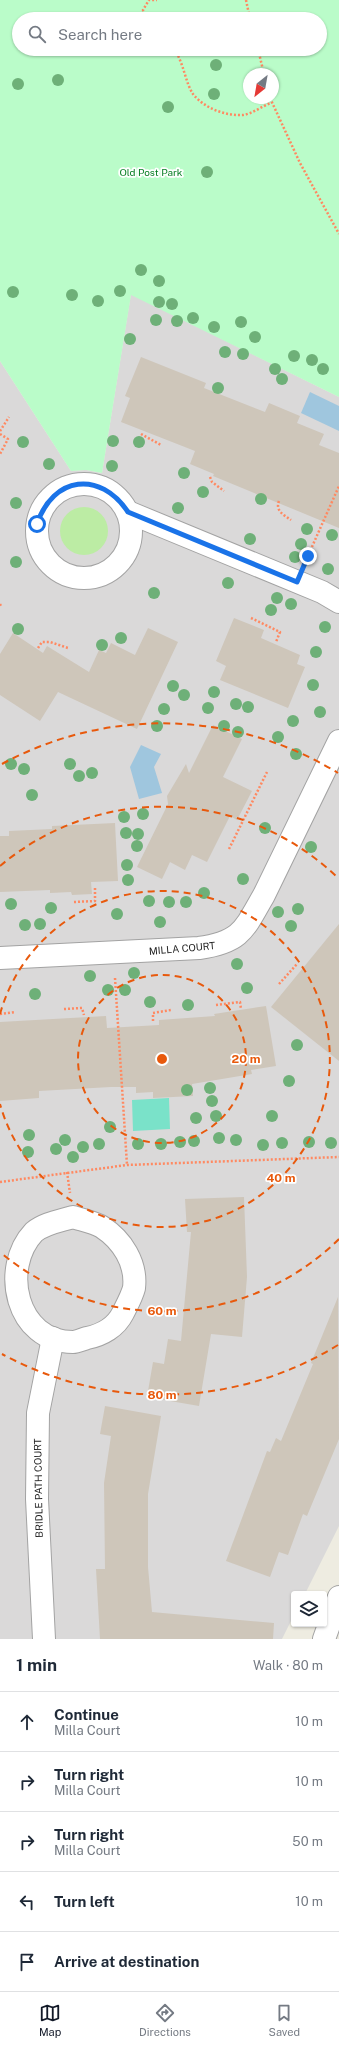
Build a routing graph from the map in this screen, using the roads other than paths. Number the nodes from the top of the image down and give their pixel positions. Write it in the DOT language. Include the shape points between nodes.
graph roads {
  1 [pos="128,512"];
  2 [pos="339,602"];
  3 [pos="339,741"];
  4 [pos="0,958"];
  5 [pos="53,1338"];
  6 [pos="339,1597"];
  7 [pos="44,1639"];
  8 [pos="324,1639"];
  1 -- 1 [label="street" via="107,490 93,485 78,484 63,489 46,504 37,524 38,540 43,555 53,568 83,579 99,576 113,569 124,558 131,538 132,527"];
  1 -- 2 [label="street" via="322,592"];
  3 -- 4 [label="street, MILLA COURT" via="264,895 250,920 232,940 217,946 199,948"];
  5 -- 5 [label="street" via="73,1342 100,1335 119,1321 134,1288 131,1262 121,1243 101,1227 73,1217 51,1222 35,1232 22,1248 14,1267 15,1294 24,1317 41,1332"];
  5 -- 7 [label="street, BRIDLE PATH COURT" via="38,1413 37,1499"];
  6 -- 8 [label="street"];
}
